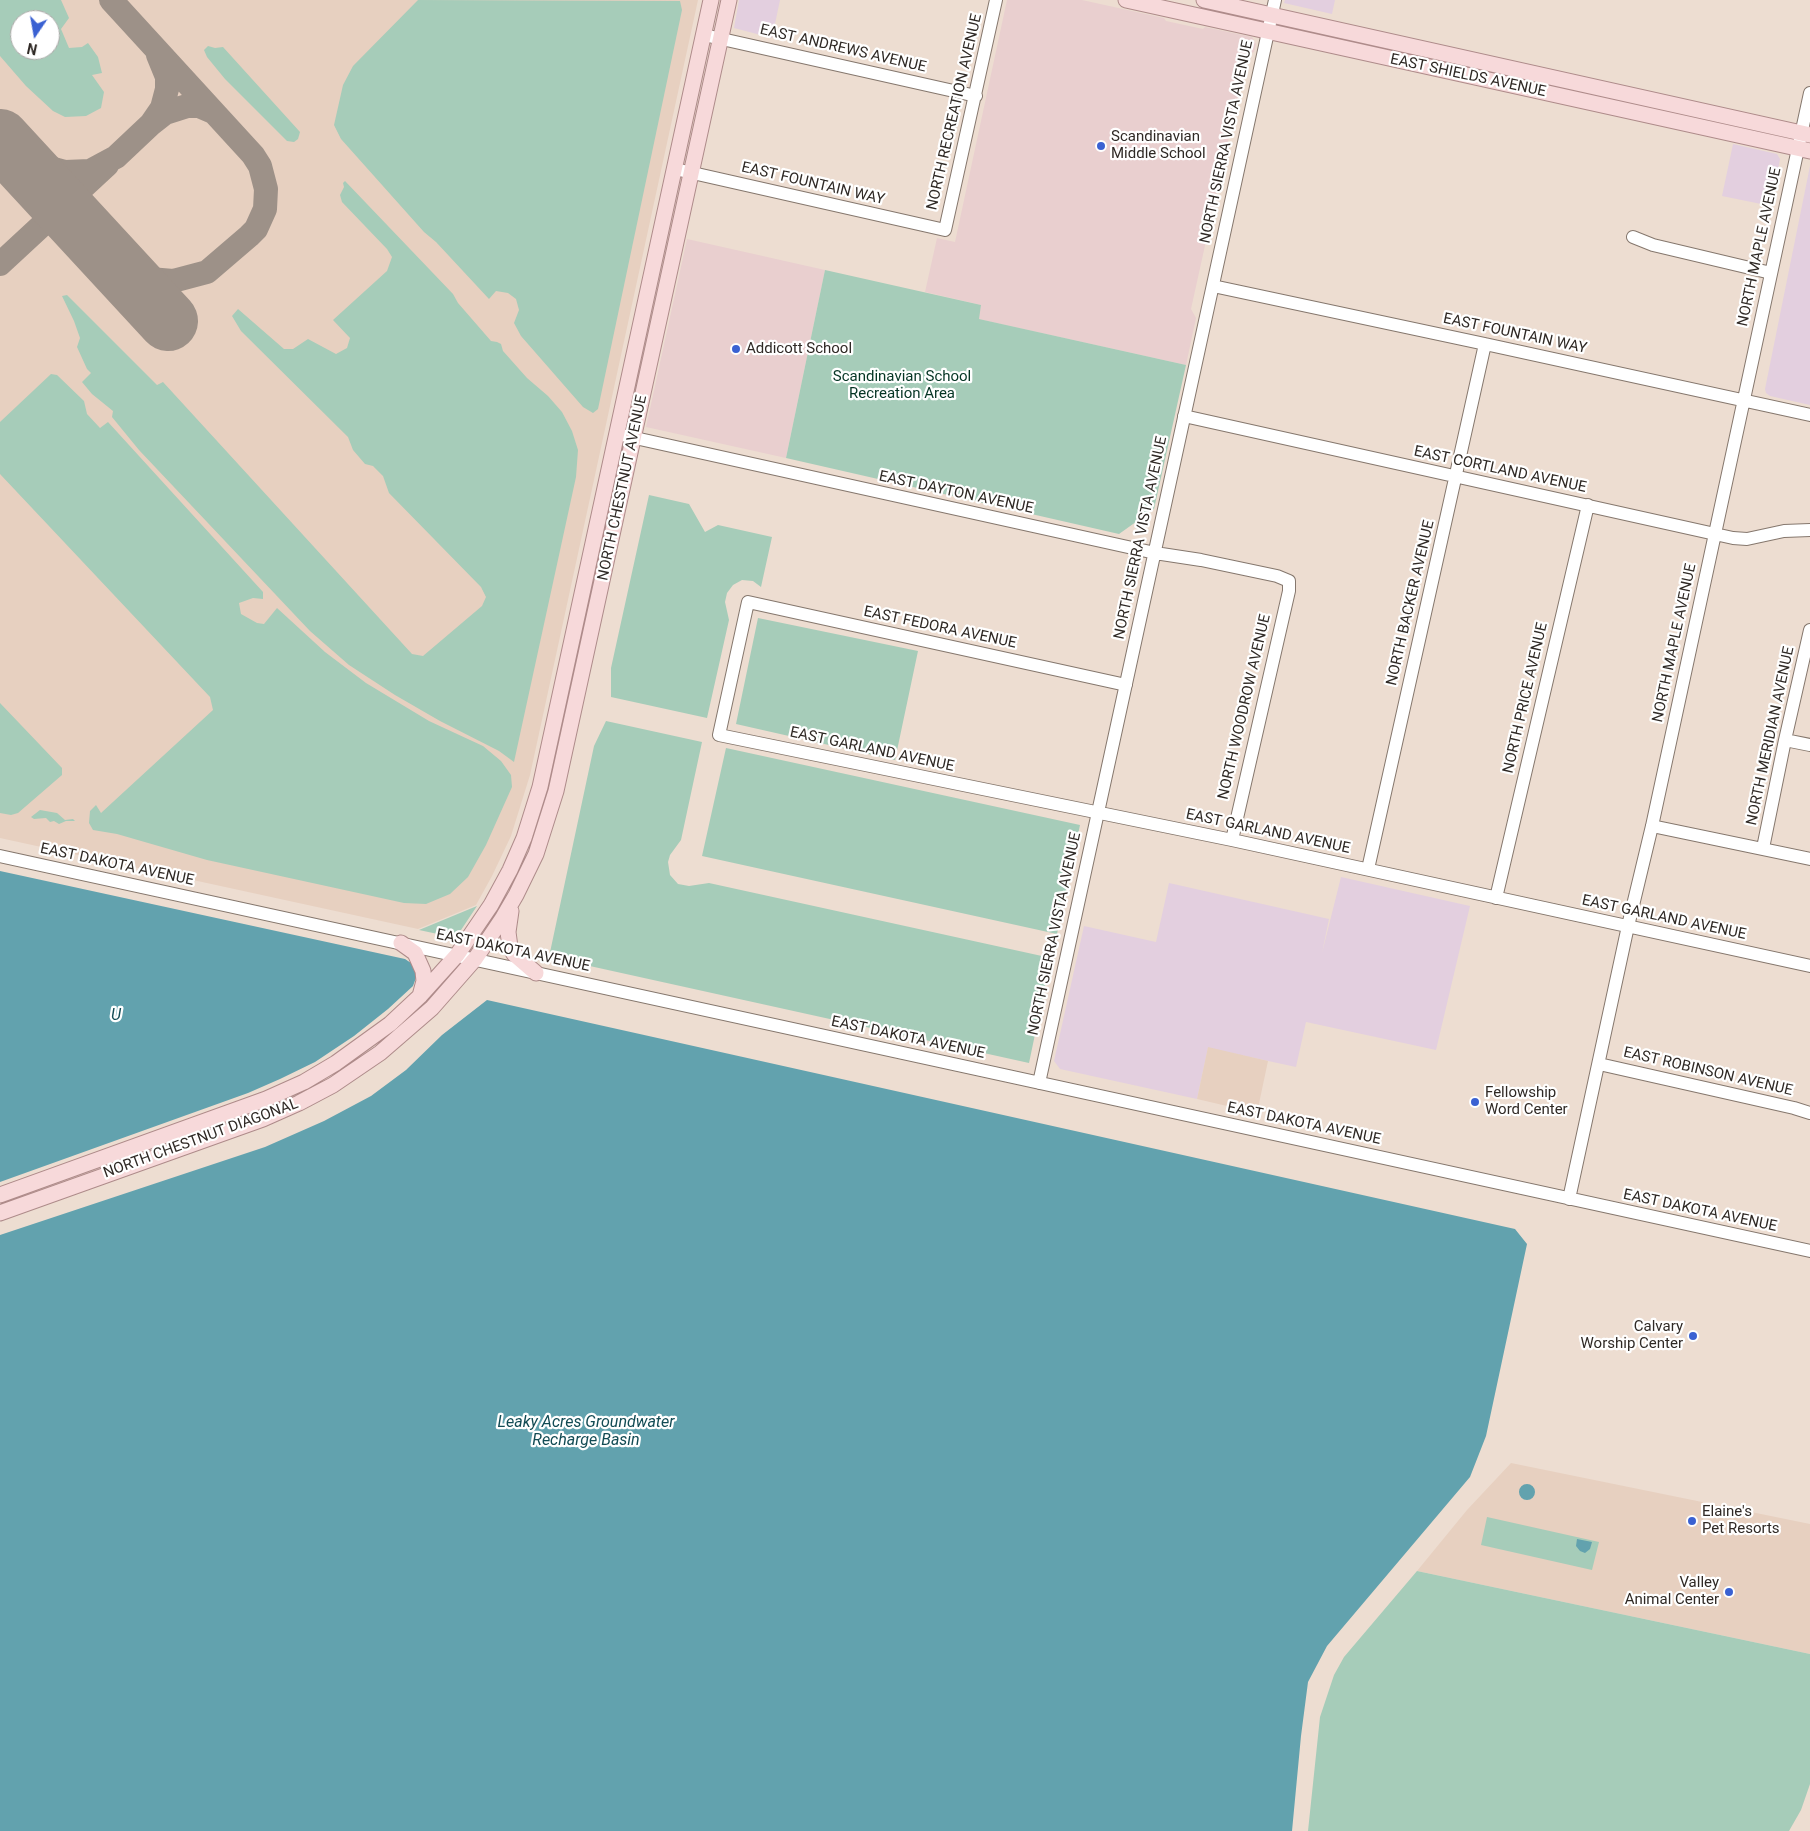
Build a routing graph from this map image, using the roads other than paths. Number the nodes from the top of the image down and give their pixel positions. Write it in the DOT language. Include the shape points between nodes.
graph roads {
  1 [pos="711,0"];
  2 [pos="729,0"];
  3 [pos="996,0"];
  4 [pos="1126,0"];
  5 [pos="1204,0"];
  6 [pos="1273,7"];
  7 [pos="1268,32"];
  8 [pos="704,35"];
  9 [pos="720,38"];
  10 [pos="1525,71"];
  11 [pos="1452,72"];
  12 [pos="1810,93"];
  13 [pos="976,96"];
  14 [pos="1806,134"];
  15 [pos="1804,150"];
  16 [pos="674,169"];
  17 [pos="691,172"];
  18 [pos="945,230"];
  19 [pos="1633,237"];
  20 [pos="1771,273"];
  21 [pos="1213,286"];
  22 [pos="1485,344"];
  23 [pos="1744,401"];
  24 [pos="1810,415"];
  25 [pos="1184,416"];
  26 [pos="617,434"];
  27 [pos="634,437"];
  28 [pos="1456,477"];
  29 [pos="1588,505"];
  30 [pos="1810,530"];
  31 [pos="1716,534"];
  32 [pos="1155,553"];
  33 [pos="1288,581"];
  34 [pos="1809,635"];
  35 [pos="1126,685"];
  36 [pos="560,700"];
  37 [pos="576,703"];
  38 [pos="719,735"];
  39 [pos="1785,740"];
  40 [pos="1810,745"];
  41 [pos="1098,814"];
  42 [pos="1652,826"];
  43 [pos="1232,840"];
  44 [pos="1763,848"];
  45 [pos="0,856"];
  46 [pos="1810,858"];
  47 [pos="1368,869"];
  48 [pos="1496,898"];
  49 [pos="513,901"];
  50 [pos="1628,926"];
  51 [pos="401,943"];
  52 [pos="457,955"];
  53 [pos="474,959"];
  54 [pos="1810,966"];
  55 [pos="536,973"];
  56 [pos="420,996"];
  57 [pos="1599,1064"];
  58 [pos="1040,1083"];
  59 [pos="1810,1112"];
  60 [pos="0,1195"];
  61 [pos="1569,1199"];
  62 [pos="0,1213"];
  63 [pos="1810,1251"];
  1 -- 8 [label="main road, NORTH CHESTNUT AVENUE"];
  2 -- 9 [label="main road, NORTH CHESTNUT AVENUE"];
  3 -- 13 [label="street, NORTH RECREATION AVENUE"];
  4 -- 7 [label="main road, EAST SHIELDS AVENUE"];
  5 -- 6 [label="main road, EAST SHIELDS AVENUE"];
  6 -- 7 [label="street, NORTH SIERRA VISTA AVENUE"];
  6 -- 10 [label="main road, EAST SHIELDS AVENUE"];
  7 -- 11 [label="main road, EAST SHIELDS AVENUE"];
  7 -- 21 [label="street, NORTH SIERRA VISTA AVENUE"];
  8 -- 9 [label="street, EAST ANDREWS AVENUE"];
  8 -- 16 [label="main road, NORTH CHESTNUT AVENUE"];
  9 -- 13 [label="street, EAST ANDREWS AVENUE"];
  9 -- 17 [label="main road, NORTH CHESTNUT AVENUE"];
  10 -- 11 [label="main road" via="1511,74 1460,66"];
  10 -- 14 [label="main road, EAST SHIELDS AVENUE"];
  11 -- 15 [label="main road, EAST SHIELDS AVENUE"];
  12 -- 14 [label="street, NORTH MAPLE AVENUE"];
  13 -- 18 [label="street, NORTH RECREATION AVENUE"];
  14 -- 15 [label="street, NORTH MAPLE AVENUE"];
  15 -- 20 [label="street, NORTH MAPLE AVENUE"];
  16 -- 17 [label="street, EAST FOUNTAIN WAY"];
  16 -- 26 [label="main road, NORTH CHESTNUT AVENUE"];
  17 -- 18 [label="street, EAST FOUNTAIN WAY"];
  17 -- 27 [label="main road, NORTH CHESTNUT AVENUE"];
  19 -- 20 [label="street" via="1653,246"];
  20 -- 23 [label="street, NORTH MAPLE AVENUE"];
  21 -- 22 [label="street, EAST FOUNTAIN WAY"];
  21 -- 25 [label="street, NORTH SIERRA VISTA AVENUE"];
  22 -- 23 [label="street, EAST FOUNTAIN WAY"];
  22 -- 28 [label="street, NORTH BACKER AVENUE"];
  23 -- 24 [label="street, EAST FOUNTAIN WAY"];
  23 -- 31 [label="street, NORTH MAPLE AVENUE"];
  25 -- 28 [label="street, EAST CORTLAND AVENUE"];
  25 -- 32 [label="street, NORTH SIERRA VISTA AVENUE"];
  26 -- 27 [label="street, EAST DAYTON AVENUE"];
  26 -- 36 [label="main road, NORTH CHESTNUT AVENUE"];
  27 -- 32 [label="street, EAST DAYTON AVENUE"];
  27 -- 37 [label="main road, NORTH CHESTNUT AVENUE"];
  28 -- 29 [label="street, EAST CORTLAND AVENUE"];
  28 -- 47 [label="street, NORTH BACKER AVENUE"];
  29 -- 31 [label="street, EAST CORTLAND AVENUE"];
  29 -- 48 [label="street, NORTH PRICE AVENUE"];
  30 -- 31 [label="street, EAST CORTLAND AVENUE" via="1747,538"];
  31 -- 42 [label="street, NORTH MAPLE AVENUE"];
  32 -- 33 [label="street, EAST DAYTON AVENUE" via="1277,576"];
  32 -- 35 [label="street, NORTH SIERRA VISTA AVENUE"];
  33 -- 43 [label="street, NORTH WOODROW AVENUE"];
  34 -- 39 [label="street, NORTH MERIDIAN AVENUE"];
  35 -- 38 [label="street, EAST FEDORA AVENUE" via="748,602"];
  35 -- 41 [label="street, NORTH SIERRA VISTA AVENUE"];
  36 -- 37 [label="main road"];
  36 -- 52 [label="main road, NORTH CHESTNUT AVENUE" via="540,787 524,838 491,905"];
  37 -- 49 [label="main road, NORTH CHESTNUT AVENUE" via="550,811 536,854"];
  38 -- 41 [label="street, EAST GARLAND AVENUE"];
  39 -- 40 [label="street"];
  39 -- 44 [label="street, NORTH MERIDIAN AVENUE"];
  41 -- 43 [label="street, EAST GARLAND AVENUE"];
  41 -- 58 [label="street, NORTH SIERRA VISTA AVENUE"];
  42 -- 44 [label="street"];
  42 -- 50 [label="street, NORTH MAPLE AVENUE"];
  43 -- 47 [label="street, EAST GARLAND AVENUE"];
  44 -- 46 [label="street"];
  45 -- 51 [label="street, EAST DAKOTA AVENUE"];
  47 -- 48 [label="street, EAST GARLAND AVENUE"];
  48 -- 50 [label="street, EAST GARLAND AVENUE"];
  49 -- 53 [label="main road, NORTH CHESTNUT AVENUE"];
  49 -- 55 [label="main road" via="508,932 510,947"];
  50 -- 54 [label="street, EAST GARLAND AVENUE"];
  50 -- 57 [label="street, NORTH MAPLE AVENUE"];
  51 -- 52 [label="street, EAST DAKOTA AVENUE"];
  51 -- 56 [label="main road" via="418,958 423,971"];
  52 -- 53 [label="street, EAST DAKOTA AVENUE"];
  52 -- 56 [label="main road, NORTH CHESTNUT DIAGONAL"];
  53 -- 55 [label="street, EAST DAKOTA AVENUE"];
  53 -- 62 [label="main road, NORTH CHESTNUT DIAGONAL" via="442,998 410,1028 369,1062 316,1095 263,1119"];
  55 -- 58 [label="street, EAST DAKOTA AVENUE"];
  56 -- 60 [label="main road, NORTH CHESTNUT DIAGONAL" via="354,1051 285,1091"];
  57 -- 59 [label="street, EAST ROBINSON AVENUE"];
  57 -- 61 [label="street, NORTH MAPLE AVENUE"];
  58 -- 61 [label="street, EAST DAKOTA AVENUE"];
  61 -- 63 [label="street, EAST DAKOTA AVENUE"];
}
